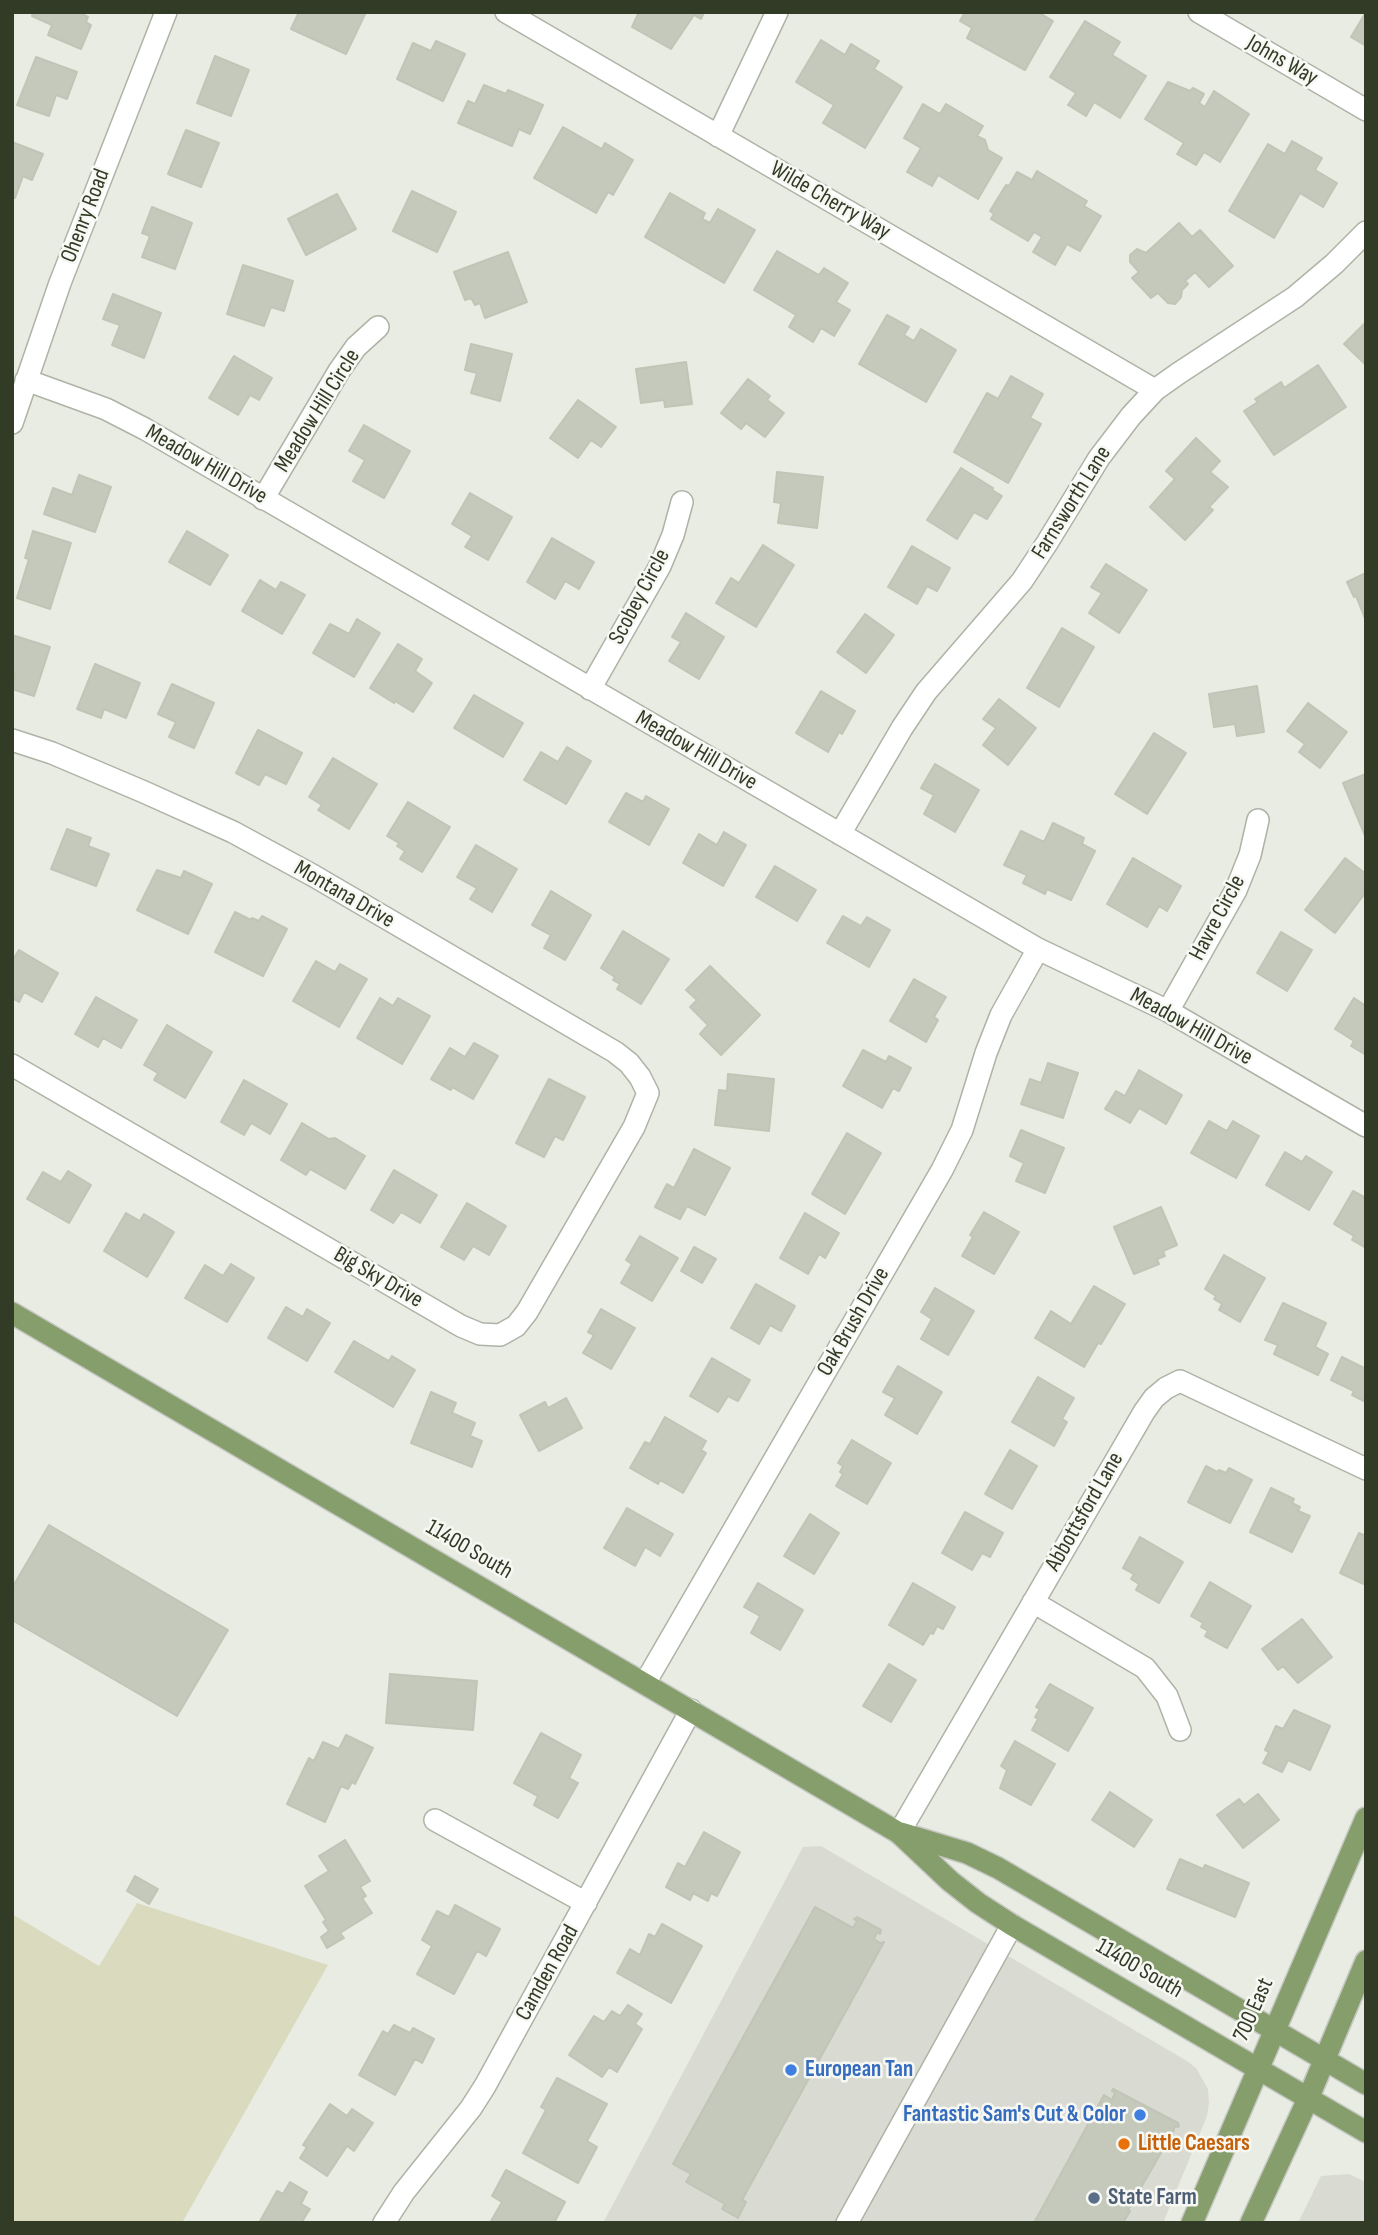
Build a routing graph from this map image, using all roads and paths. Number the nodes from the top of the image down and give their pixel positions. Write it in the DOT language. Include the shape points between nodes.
graph roads {
  1 [pos="166,12"];
  2 [pos="506,12"];
  3 [pos="777,12"];
  4 [pos="1199,12"];
  5 [pos="1366,110"];
  6 [pos="718,136"];
  7 [pos="1366,232"];
  8 [pos="378,327"];
  9 [pos="26,380"];
  10 [pos="1155,390"];
  11 [pos="12,423"];
  12 [pos="264,499"];
  13 [pos="682,502"];
  14 [pos="590,689"];
  15 [pos="12,740"];
  16 [pos="1258,820"];
  17 [pos="840,834"];
  18 [pos="1038,949"];
  19 [pos="1168,1012"];
  20 [pos="12,1065"];
  21 [pos="648,1093"];
  22 [pos="1366,1126"];
  23 [pos="12,1312"];
  24 [pos="1366,1469"];
  25 [pos="1033,1602"];
  26 [pos="645,1683"];
  27 [pos="691,1710"];
  28 [pos="1180,1730"];
  29 [pos="1366,1818"];
  30 [pos="435,1820"];
  31 [pos="899,1833"];
  32 [pos="586,1903"];
  33 [pos="1012,1925"];
  34 [pos="1366,1961"];
  35 [pos="1274,2030"];
  36 [pos="1324,2060"];
  37 [pos="1257,2069"];
  38 [pos="1366,2084"];
  39 [pos="1308,2099"];
  40 [pos="1366,2132"];
  41 [pos="384,2223"];
  42 [pos="847,2223"];
  43 [pos="1192,2223"];
  44 [pos="1251,2223"];
  1 -- 9 [label="street, Ohenry Road"];
  2 -- 6 [label="street, Wilde Cherry Way"];
  3 -- 6 [label="street"];
  4 -- 5 [label="street, Johns Way"];
  6 -- 10 [label="street, Wilde Cherry Way"];
  7 -- 10 [label="street, Farnsworth Lane" via="1295,297"];
  8 -- 12 [label="street, Meadow Hill Circle" via="339,371"];
  9 -- 11 [label="street, Ohenry Road"];
  9 -- 12 [label="street, Meadow Hill Drive" via="106,409"];
  10 -- 17 [label="street, Farnsworth Lane" via="1114,436 1022,581 926,692"];
  12 -- 14 [label="street, Meadow Hill Drive"];
  13 -- 14 [label="street, Scobey Circle" via="660,566"];
  14 -- 17 [label="street, Meadow Hill Drive"];
  15 -- 21 [label="street, Montana Drive" via="157,797 314,876 615,1052 629,1063"];
  16 -- 19 [label="street, Havre Circle" via="1236,890"];
  17 -- 18 [label="street, Meadow Hill Drive"];
  18 -- 19 [label="street, Meadow Hill Drive"];
  18 -- 26 [label="street, Oak Brush Drive" via="1001,1015 962,1130 942,1170"];
  19 -- 22 [label="street, Meadow Hill Drive"];
  20 -- 21 [label="street, Big Sky Drive" via="461,1326 480,1334 500,1335 516,1326 527,1312 634,1127"];
  23 -- 26 [label="main road, 11400 South"];
  24 -- 25 [label="street, Abbottsford Lane" via="1180,1381 1154,1398 1144,1412"];
  25 -- 28 [label="street" via="1145,1668 1167,1696"];
  25 -- 31 [label="street, Abbottsford Lane"];
  26 -- 27 [label="main road, 11400 South"];
  27 -- 31 [label="main road, 11400 South"];
  27 -- 32 [label="street, Camden Road"];
  29 -- 35 [label="main road, 700 East"];
  30 -- 32 [label="street"];
  31 -- 33 [label="main road, 11400 South" via="950,1881"];
  31 -- 35 [label="main road, 11400 South" via="956,1849 998,1868"];
  32 -- 41 [label="street, Camden Road" via="471,2108"];
  33 -- 37 [label="main road, 11400 South"];
  33 -- 42 [label="street"];
  34 -- 36 [label="main road"];
  35 -- 36 [label="main road, 11400 South"];
  35 -- 37 [label="main road, 700 East"];
  36 -- 38 [label="main road, 11400 South"];
  36 -- 39 [label="main road"];
  37 -- 39 [label="main road, 11400 South"];
  37 -- 43 [label="main road, 700 East"];
  39 -- 40 [label="main road, 11400 South"];
  39 -- 44 [label="main road"];
}
